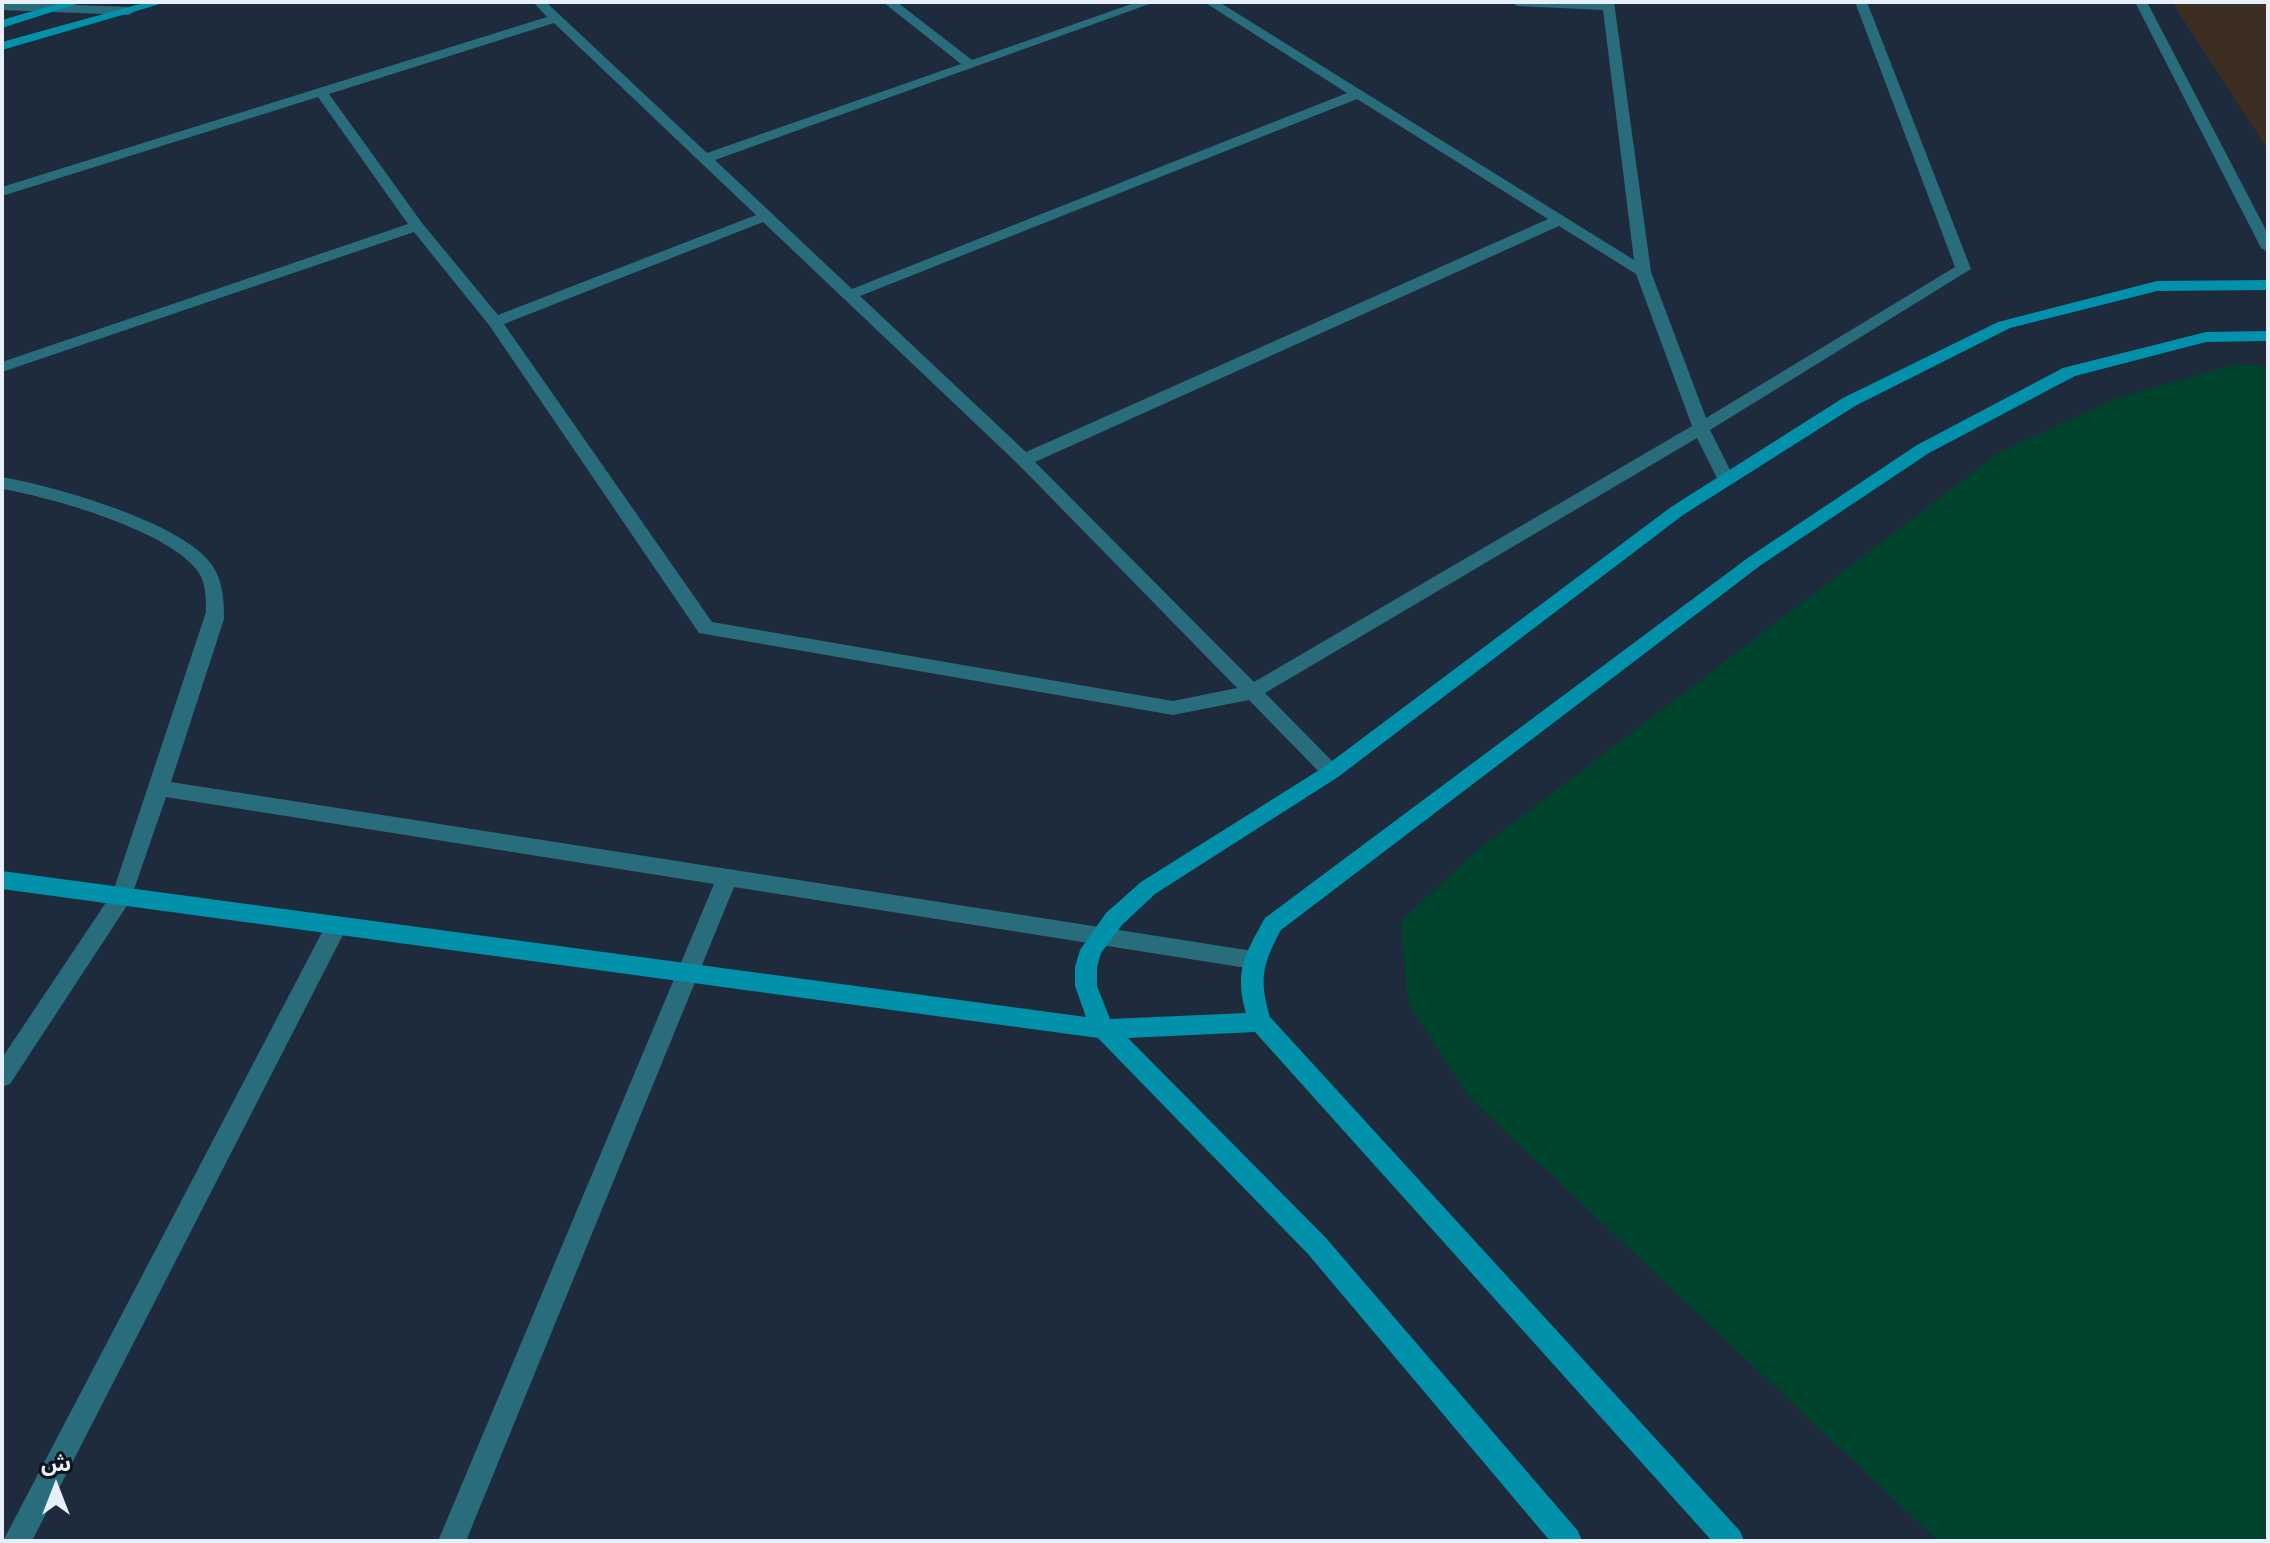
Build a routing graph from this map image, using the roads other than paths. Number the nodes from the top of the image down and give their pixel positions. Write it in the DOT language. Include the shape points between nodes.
graph roads {
  1 [pos="77,2"];
  2 [pos="161,2"];
  3 [pos="539,2"];
  4 [pos="889,2"];
  5 [pos="1149,2"];
  6 [pos="1210,2"];
  7 [pos="1517,2"];
  8 [pos="1861,2"];
  9 [pos="2141,2"];
  10 [pos="1608,4"];
  11 [pos="2,6"];
  12 [pos="56,8"];
  13 [pos="129,11"];
  14 [pos="556,18"];
  15 [pos="2,24"];
  16 [pos="2,46"];
  17 [pos="970,65"];
  18 [pos="321,92"];
  19 [pos="1358,94"];
  20 [pos="704,159"];
  21 [pos="2,192"];
  22 [pos="765,216"];
  23 [pos="1559,220"];
  24 [pos="417,226"];
  25 [pos="2268,248"];
  26 [pos="1643,272"];
  27 [pos="2268,285"];
  28 [pos="849,295"];
  29 [pos="495,322"];
  30 [pos="2268,336"];
  31 [pos="2,367"];
  32 [pos="1701,428"];
  33 [pos="1024,460"];
  34 [pos="1726,480"];
  35 [pos="2,483"];
  36 [pos="1250,693"];
  37 [pos="1331,772"];
  38 [pos="158,788"];
  39 [pos="727,878"];
  40 [pos="2,880"];
  41 [pos="123,895"];
  42 [pos="337,925"];
  43 [pos="1098,936"];
  44 [pos="1253,960"];
  45 [pos="688,972"];
  46 [pos="1260,1022"];
  47 [pos="1104,1029"];
  48 [pos="2,1077"];
  49 [pos="17,1541"];
  50 [pos="452,1541"];
  51 [pos="1568,1541"];
  52 [pos="1730,1541"];
  1 -- 12 [label="main road"];
  2 -- 13 [label="main road"];
  3 -- 14 [label="street"];
  4 -- 17 [label="street"];
  5 -- 17 [label="street"];
  6 -- 19 [label="street"];
  7 -- 10 [label="street"];
  8 -- 32 [label="street" via="1963,269"];
  9 -- 25 [label="street"];
  10 -- 26 [label="street"];
  11 -- 12 [label="street"];
  12 -- 13 [label="street"];
  12 -- 15 [label="main road"];
  13 -- 16 [label="main road"];
  14 -- 18 [label="street"];
  14 -- 20 [label="street"];
  17 -- 20 [label="street"];
  18 -- 21 [label="street"];
  18 -- 24 [label="street"];
  19 -- 23 [label="street"];
  19 -- 28 [label="street"];
  20 -- 22 [label="street"];
  22 -- 28 [label="street"];
  22 -- 29 [label="street"];
  23 -- 26 [label="street"];
  23 -- 33 [label="street"];
  24 -- 29 [label="street"];
  24 -- 31 [label="street"];
  26 -- 32 [label="street"];
  27 -- 34 [label="main road" via="2157,286 2004,325 1849,402"];
  28 -- 33 [label="street"];
  29 -- 36 [label="street" via="706,628 1173,708"];
  30 -- 44 [label="main road" via="2206,337 2069,372 1923,449 1755,561 1273,924"];
  32 -- 34 [label="street"];
  32 -- 36 [label="street"];
  33 -- 36 [label="street"];
  34 -- 37 [label="main road" via="1677,511"];
  35 -- 38 [label="street" via="25,485 152,531 180,544 204,567 214,590 215,619"];
  36 -- 37 [label="street"];
  37 -- 43 [label="main road" via="1176,868"];
  38 -- 39 [label="street"];
  38 -- 41 [label="street"];
  39 -- 43 [label="street"];
  39 -- 45 [label="street"];
  40 -- 41 [label="main road"];
  41 -- 42 [label="main road"];
  41 -- 48 [label="street"];
  42 -- 45 [label="main road"];
  42 -- 49 [label="street"];
  43 -- 44 [label="street"];
  43 -- 47 [label="main road" via="1089,951 1084,987"];
  44 -- 46 [label="main road" via="1251,991"];
  45 -- 47 [label="main road"];
  45 -- 50 [label="street"];
  46 -- 47 [label="main road"];
  46 -- 52 [label="main road"];
  47 -- 51 [label="main road" via="1317,1246"];
}
